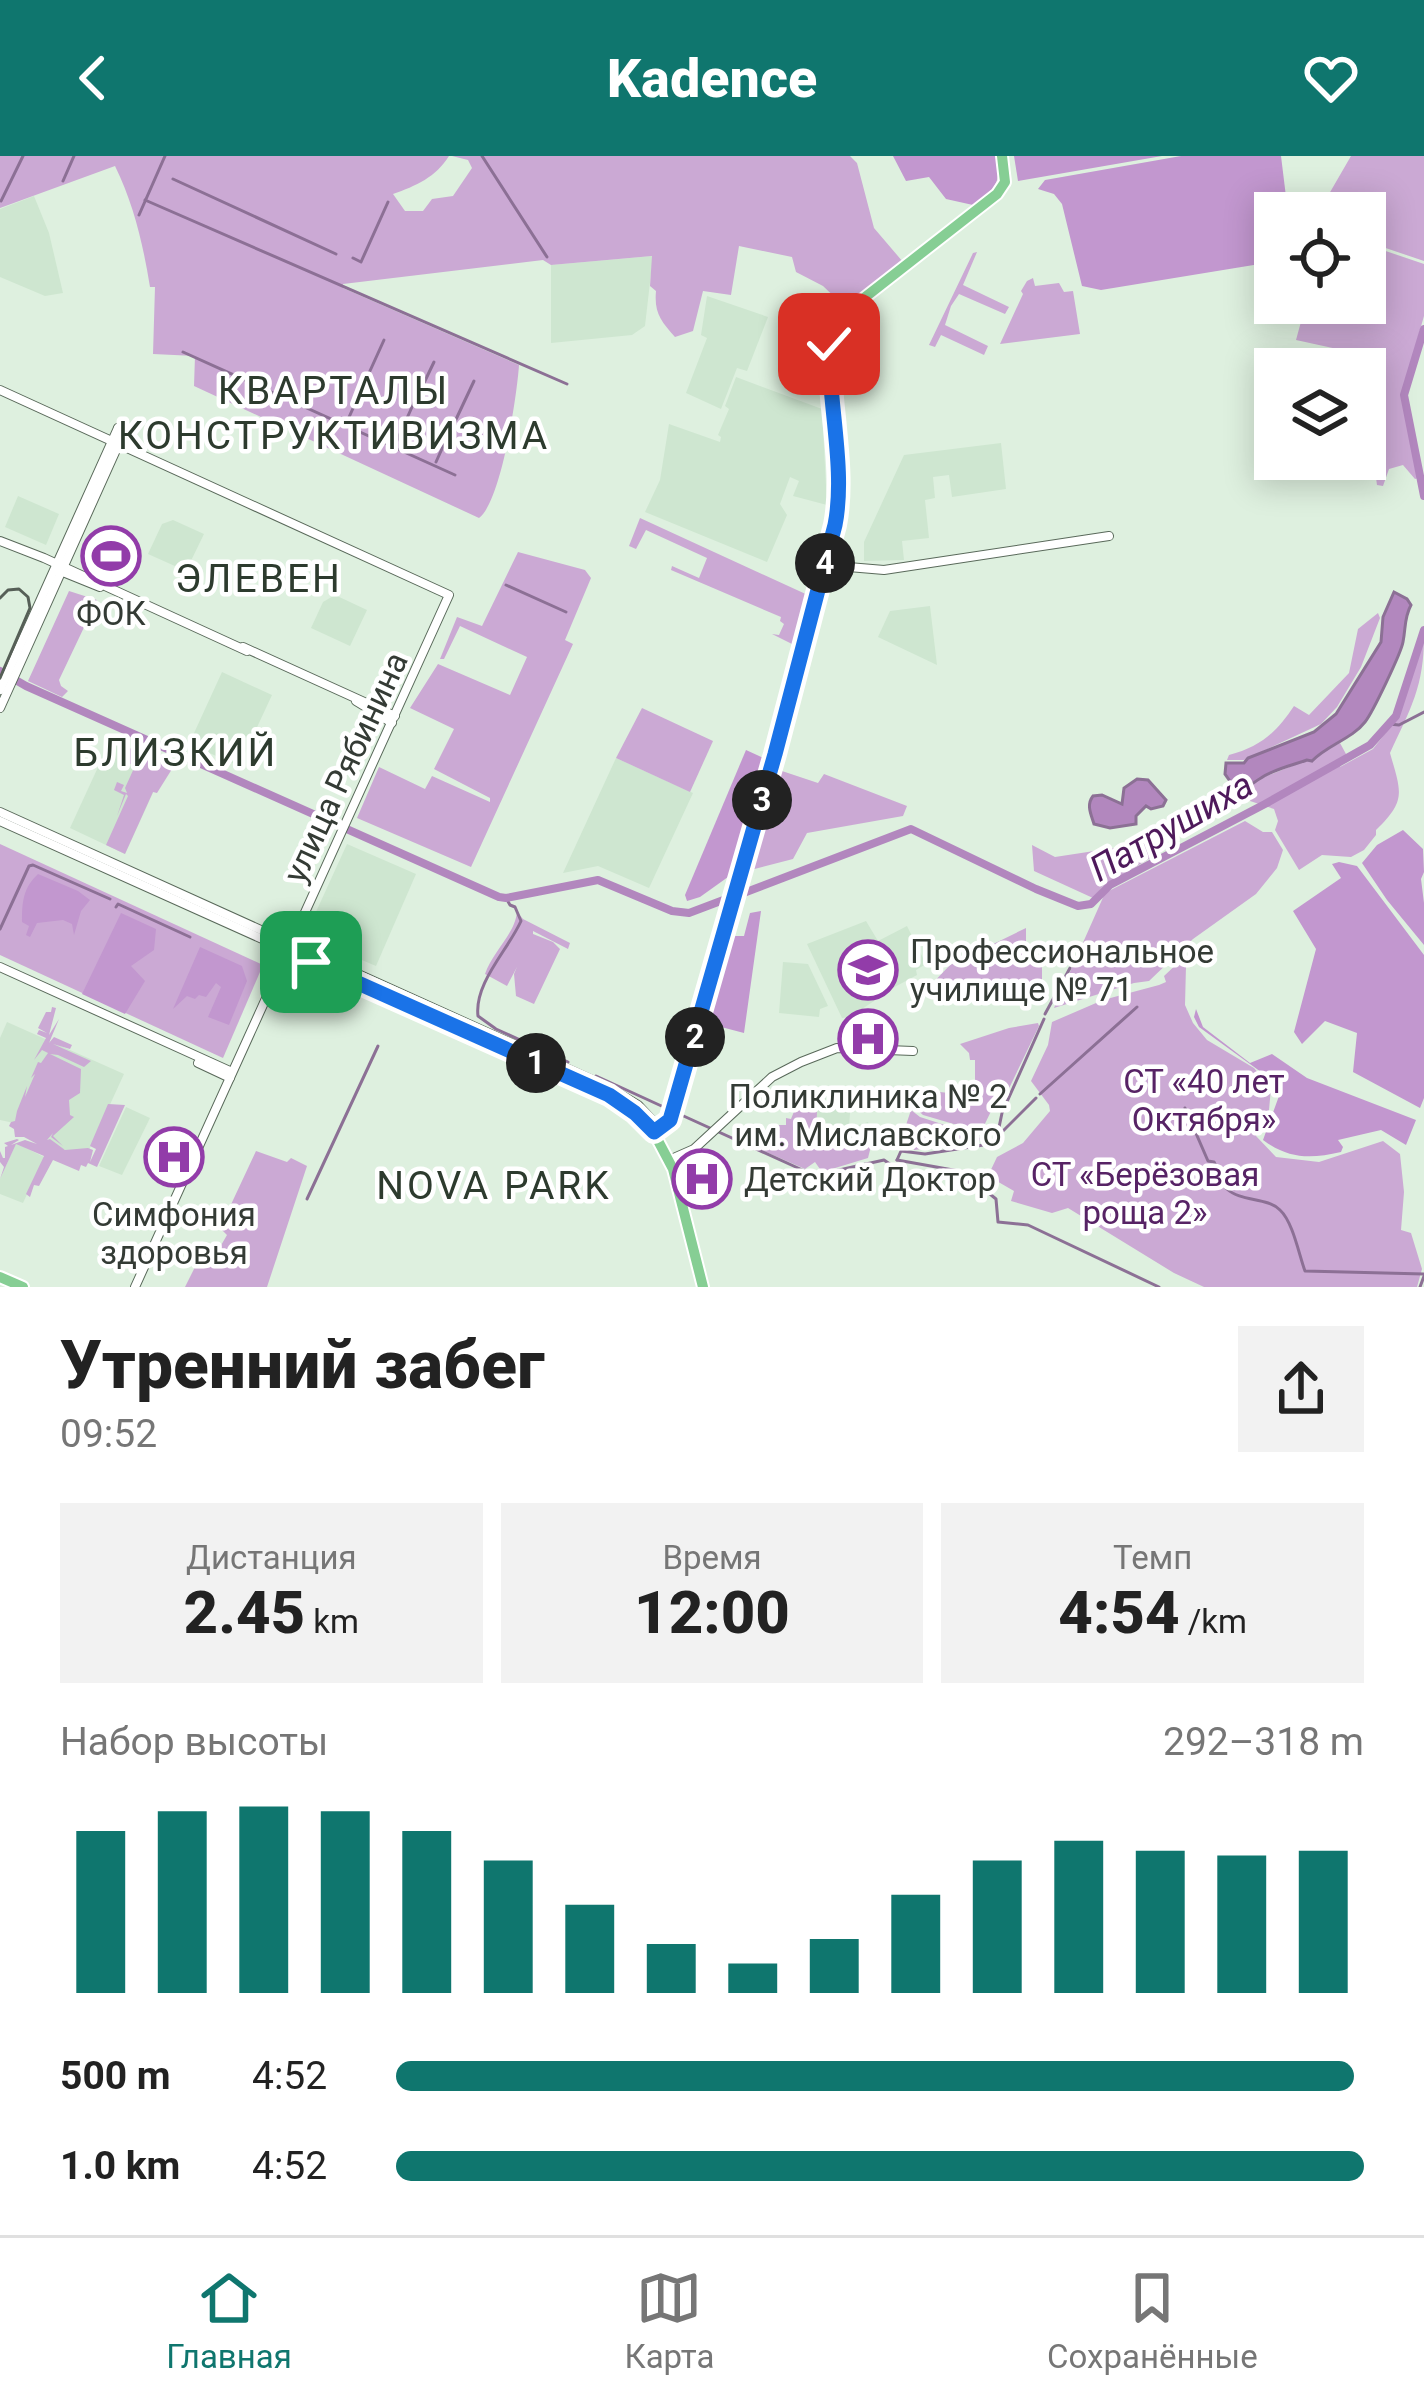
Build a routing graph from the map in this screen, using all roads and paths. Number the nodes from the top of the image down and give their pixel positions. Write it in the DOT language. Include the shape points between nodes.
graph roads {
  1 [pos="1002,156"];
  2 [pos="0,393"];
  3 [pos="114,445"];
  4 [pos="1109,536"];
  5 [pos="0,541"];
  6 [pos="825,565"];
  7 [pos="60,568"];
  8 [pos="1,699"];
  9 [pos="393,719"];
  10 [pos="0,812"];
  11 [pos="0,821"];
  12 [pos="289,947"];
  13 [pos="0,970"];
  14 [pos="456,1023"];
  15 [pos="913,1052"];
  16 [pos="231,1075"];
  17 [pos="657,1131"];
  18 [pos="672,1159"];
  19 [pos="2,1283"];
  20 [pos="23,1287"];
  21 [pos="135,1287"];
  22 [pos="706,1287"];
  1 -- 6 [label="main road" via="1005,182 997,194 832,328 838,508"];
  2 -- 3 [label="street"];
  3 -- 7 [label="street"];
  3 -- 9 [label="street, улица Рябинина" via="449,597"];
  4 -- 6 [label="street" via="884,570"];
  5 -- 7 [label="street"];
  6 -- 17 [label="main road" via="675,1112"];
  7 -- 8 [label="street"];
  7 -- 9 [label="street"];
  9 -- 12 [label="street, улица Рябинина"];
  10 -- 12 [label="street"];
  11 -- 12 [label="street"];
  12 -- 14 [label="street"];
  12 -- 14 [label="street"];
  12 -- 16 [label="street, улица Рябинина"];
  13 -- 16 [label="street"];
  14 -- 17 [label="street" via="609,1095"];
  15 -- 18 [label="street" via="837,1048 776,1075 694,1149"];
  16 -- 21 [label="street, улица Рябинина"];
  17 -- 18 [label="main road"];
  18 -- 22 [label="main road"];
  18 -- 22 [label="main road"];
  19 -- 20 [label="main road"];
}
